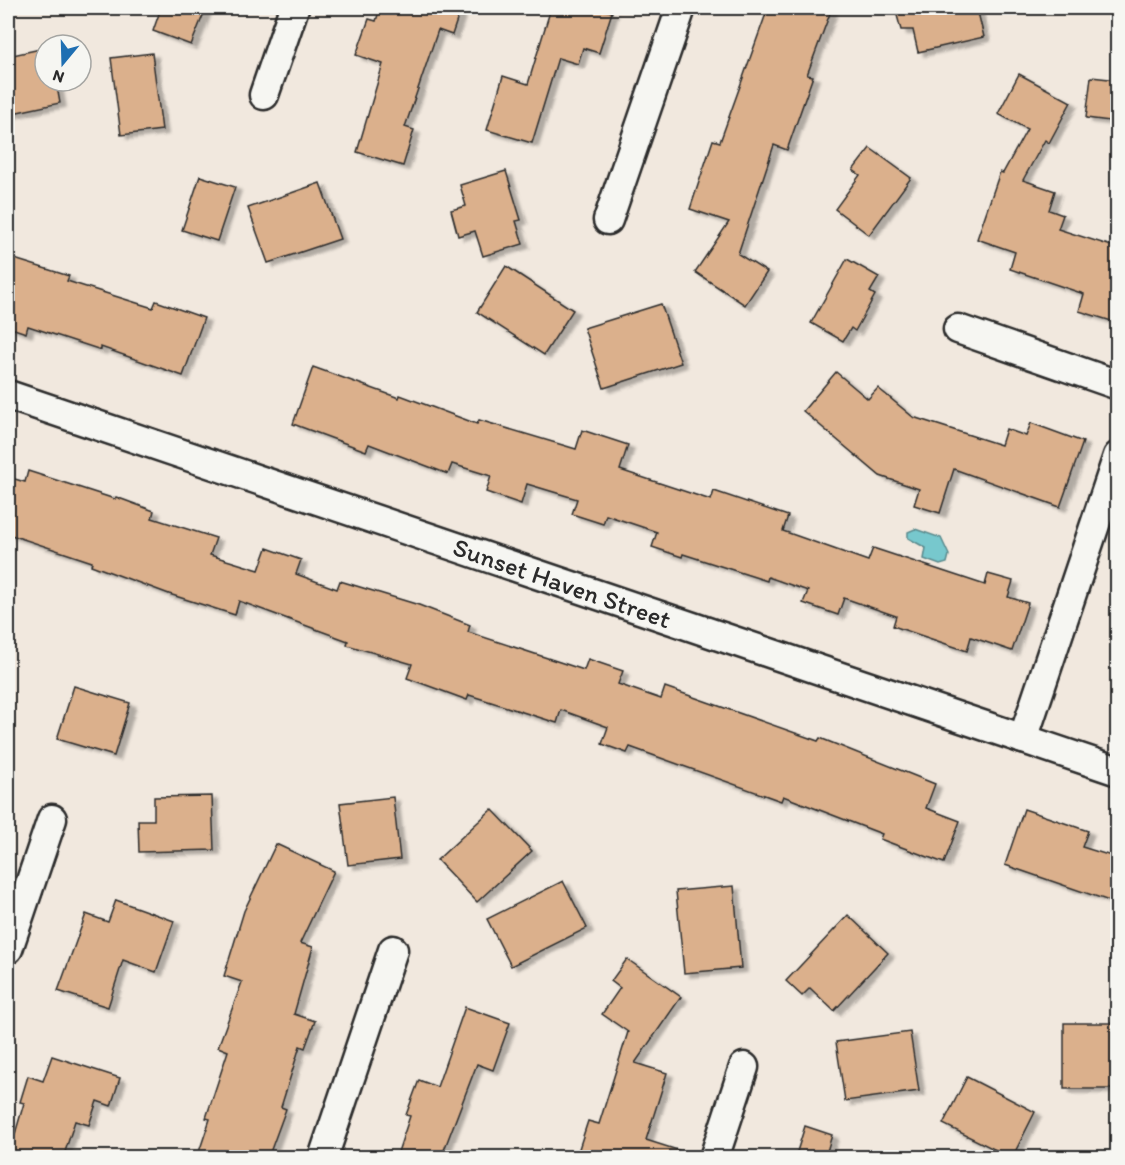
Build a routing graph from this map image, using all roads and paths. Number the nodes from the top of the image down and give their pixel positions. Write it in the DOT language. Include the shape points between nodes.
graph roads {
  1 [pos="294,8"];
  2 [pos="681,8"];
  3 [pos="264,95"];
  4 [pos="608,220"];
  5 [pos="958,329"];
  6 [pos="1118,385"];
  7 [pos="8,395"];
  8 [pos="1118,456"];
  9 [pos="1023,739"];
  10 [pos="1118,771"];
  11 [pos="52,819"];
  12 [pos="8,949"];
  13 [pos="393,950"];
  14 [pos="744,1068"];
  15 [pos="323,1158"];
  16 [pos="714,1158"];
  1 -- 3 [label="street"];
  2 -- 4 [label="street"];
  5 -- 6 [label="street"];
  7 -- 9 [label="street, Sunset Haven Street"];
  8 -- 9 [label="street"];
  9 -- 10 [label="street, Sunset Haven Street"];
  11 -- 12 [label="street"];
  13 -- 15 [label="street"];
  14 -- 16 [label="street"];
}
